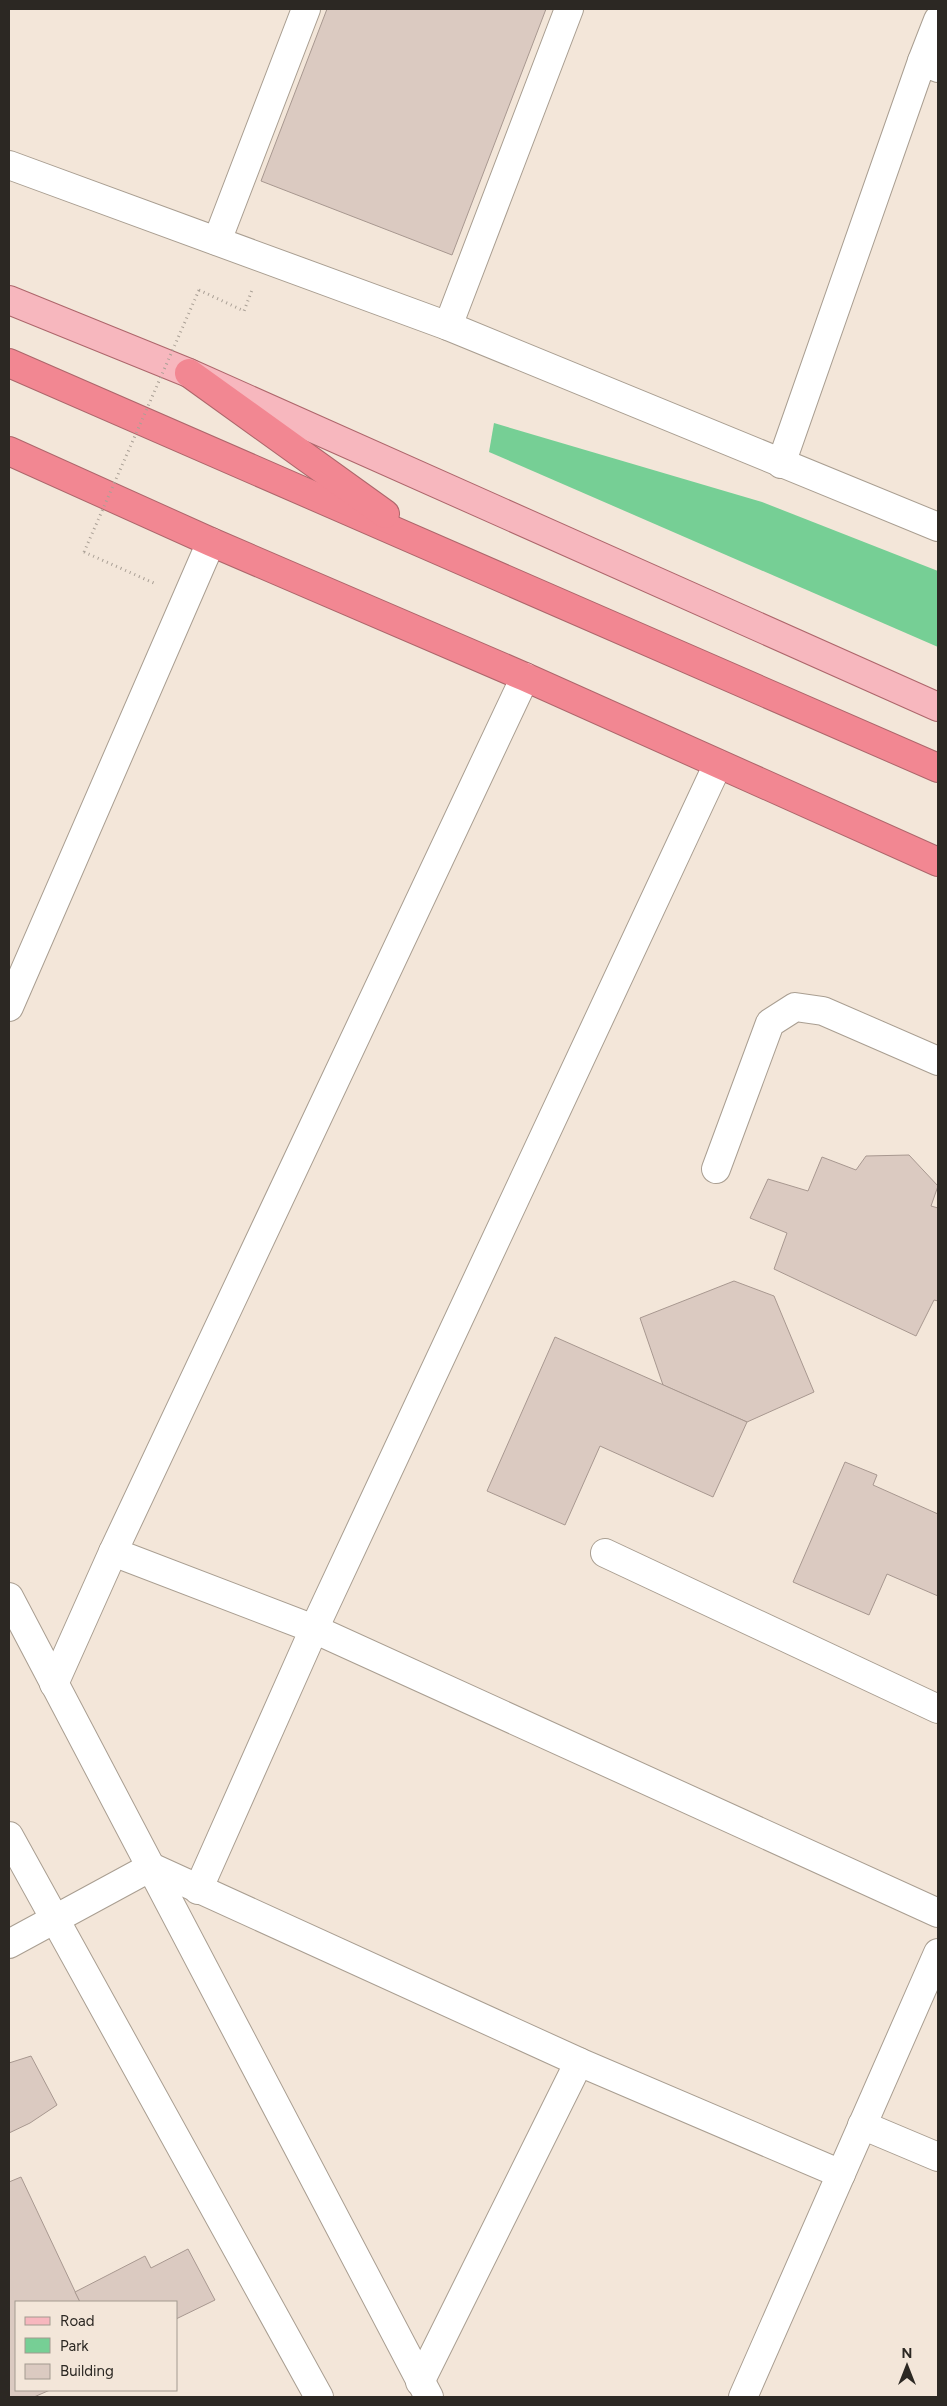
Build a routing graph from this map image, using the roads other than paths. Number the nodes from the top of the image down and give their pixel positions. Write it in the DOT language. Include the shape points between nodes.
graph roads {
  1 [pos="306,9"];
  2 [pos="568,9"];
  3 [pos="938,20"];
  4 [pos="930,65"];
  5 [pos="9,165"];
  6 [pos="217,241"];
  7 [pos="9,300"];
  8 [pos="448,326"];
  9 [pos="9,363"];
  10 [pos="189,373"];
  11 [pos="9,451"];
  12 [pos="781,464"];
  13 [pos="938,527"];
  14 [pos="210,542"];
  15 [pos="451,557"];
  16 [pos="525,677"];
  17 [pos="938,708"];
  18 [pos="718,764"];
  19 [pos="938,768"];
  20 [pos="938,862"];
  21 [pos="9,1007"];
  22 [pos="938,1061"];
  23 [pos="716,1169"];
  24 [pos="113,1552"];
  25 [pos="605,1553"];
  26 [pos="9,1597"];
  27 [pos="314,1629"];
  28 [pos="54,1684"];
  29 [pos="938,1709"];
  30 [pos="9,1836"];
  31 [pos="151,1867"];
  32 [pos="198,1890"];
  33 [pos="938,1913"];
  34 [pos="55,1919"];
  35 [pos="9,1944"];
  36 [pos="938,1953"];
  37 [pos="579,2062"];
  38 [pos="862,2124"];
  39 [pos="938,2157"];
  40 [pos="841,2174"];
  41 [pos="424,2390"];
  42 [pos="319,2397"];
  43 [pos="743,2397"];
  1 -- 6 [label="street"];
  2 -- 8 [label="street"];
  3 -- 4 [label="street"];
  4 -- 12 [label="street"];
  5 -- 6 [label="street"];
  6 -- 8 [label="street"];
  7 -- 10 [label="main road"];
  8 -- 12 [label="street"];
  9 -- 15 [label="highway"];
  10 -- 15 [label="highway" via="358,497"];
  10 -- 17 [label="main road"];
  11 -- 14 [label="highway"];
  12 -- 13 [label="street"];
  14 -- 16 [label="highway"];
  14 -- 21 [label="street"];
  15 -- 19 [label="highway"];
  16 -- 18 [label="highway"];
  16 -- 24 [label="street"];
  18 -- 20 [label="highway"];
  18 -- 27 [label="street"];
  22 -- 23 [label="street" via="823,1011 795,1007 770,1023"];
  24 -- 27 [label="street"];
  24 -- 28 [label="street"];
  25 -- 29 [label="street"];
  26 -- 28 [label="street"];
  27 -- 32 [label="street"];
  27 -- 33 [label="street"];
  28 -- 31 [label="street"];
  30 -- 34 [label="street"];
  31 -- 32 [label="street"];
  31 -- 34 [label="street"];
  31 -- 41 [label="street"];
  32 -- 37 [label="street"];
  34 -- 35 [label="street"];
  34 -- 42 [label="street"];
  36 -- 38 [label="street"];
  37 -- 40 [label="street"];
  37 -- 41 [label="street"];
  38 -- 39 [label="street"];
  38 -- 40 [label="street"];
  40 -- 43 [label="street"];
}
